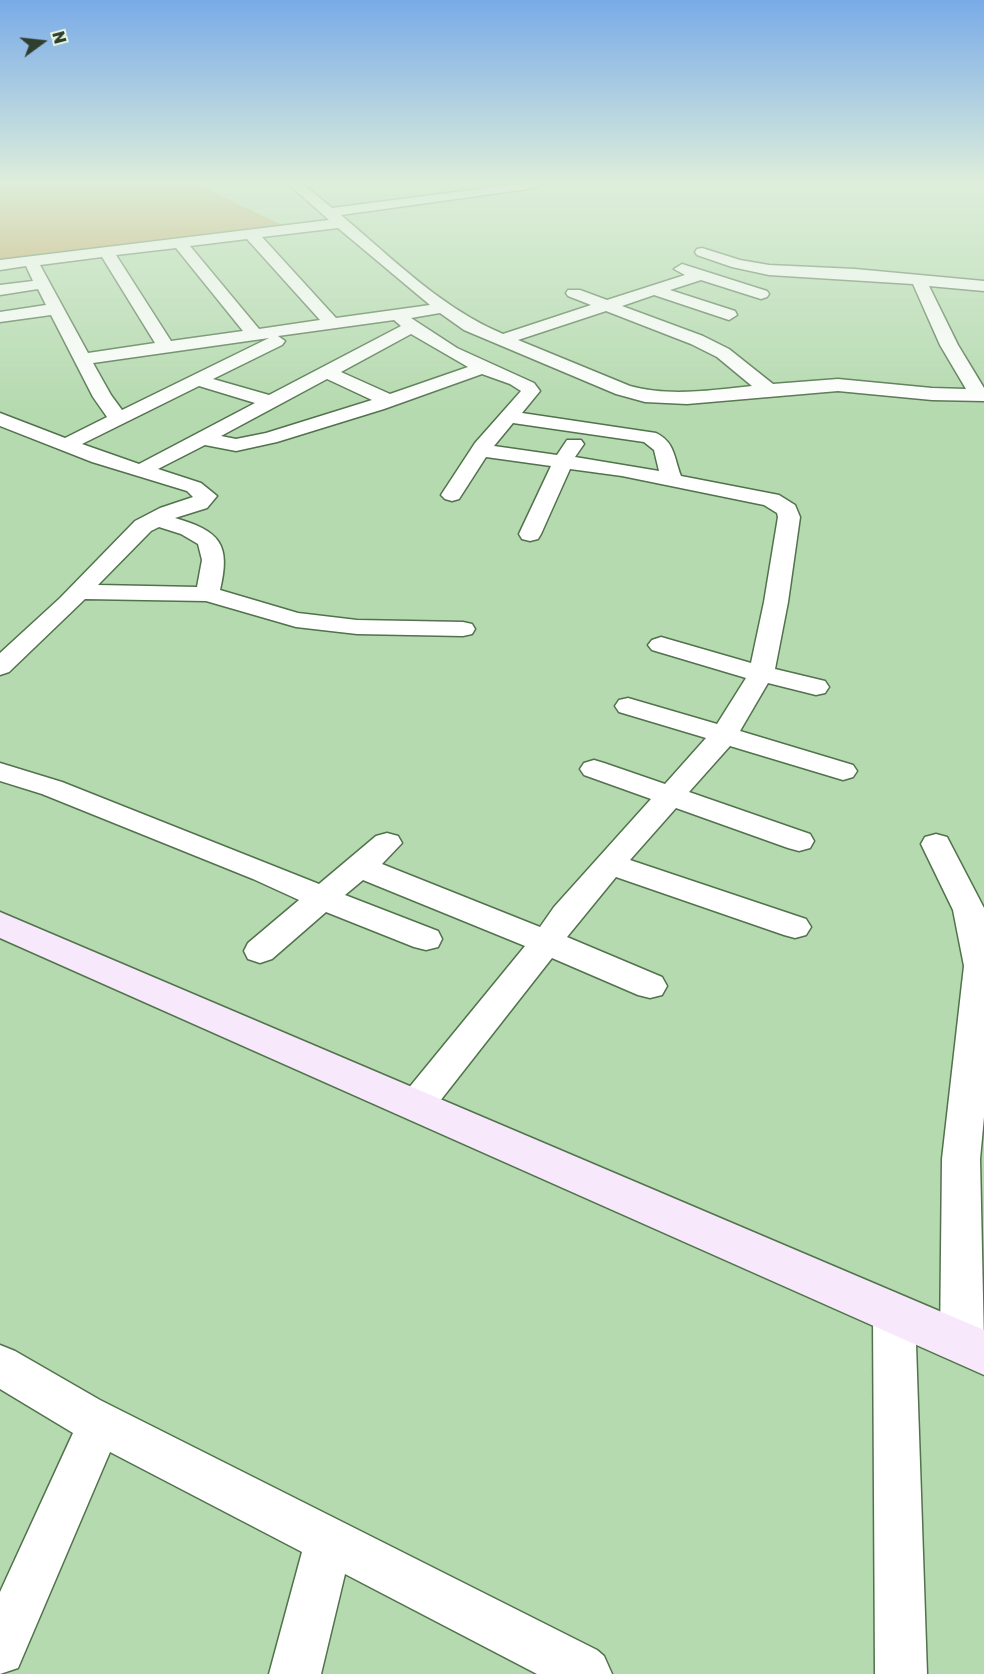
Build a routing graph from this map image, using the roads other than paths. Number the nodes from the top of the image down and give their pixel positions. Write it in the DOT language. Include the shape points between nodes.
graph roads {
  1 [pos="47,259"];
  2 [pos="110,259"];
  3 [pos="193,259"];
  4 [pos="274,259"];
  5 [pos="384,259"];
  6 [pos="724,259"];
  7 [pos="31,261"];
  8 [pos="668,264"];
  9 [pos="0,265"];
  10 [pos="752,268"];
  11 [pos="700,275"];
  12 [pos="919,281"];
  13 [pos="723,282"];
  14 [pos="43,284"];
  15 [pos="984,286"];
  16 [pos="0,290"];
  17 [pos="655,290"];
  18 [pos="574,293"];
  19 [pos="761,294"];
  20 [pos="609,305"];
  21 [pos="443,308"];
  22 [pos="56,309"];
  23 [pos="729,315"];
  24 [pos="0,317"];
  25 [pos="404,322"];
  26 [pos="333,325"];
  27 [pos="294,331"];
  28 [pos="256,336"];
  29 [pos="503,339"];
  30 [pos="166,347"];
  31 [pos="82,359"];
  32 [pos="483,368"];
  33 [pos="326,372"];
  34 [pos="197,380"];
  35 [pos="769,390"];
  36 [pos="981,395"];
  37 [pos="270,401"];
  38 [pos="389,401"];
  39 [pos="2,416"];
  40 [pos="508,417"];
  41 [pos="118,419"];
  42 [pos="585,426"];
  43 [pos="201,438"];
  44 [pos="65,445"];
  45 [pos="480,450"];
  46 [pos="563,461"];
  47 [pos="140,471"];
  48 [pos="674,480"];
  49 [pos="452,495"];
  50 [pos="157,519"];
  51 [pos="530,534"];
  52 [pos="79,592"];
  53 [pos="207,594"];
  54 [pos="463,629"];
  55 [pos="662,645"];
  56 [pos="0,667"];
  57 [pos="761,674"];
  58 [pos="816,687"];
  59 [pos="628,706"];
  60 [pos="724,735"];
  61 [pos="594,769"];
  62 [pos="843,771"];
  63 [pos="0,772"];
  64 [pos="670,795"];
  65 [pos="799,841"];
  66 [pos="387,843"];
  67 [pos="936,844"];
  68 [pos="609,864"];
  69 [pos="360,867"];
  70 [pos="322,898"];
  71 [pos="0,924"];
  72 [pos="795,927"];
  73 [pos="426,939"];
  74 [pos="546,943"];
  75 [pos="260,951"];
  76 [pos="982,956"];
  77 [pos="650,986"];
  78 [pos="978,1063"];
  79 [pos="416,1105"];
  80 [pos="894,1314"];
  81 [pos="973,1348"];
  82 [pos="0,1365"];
  83 [pos="100,1423"];
  84 [pos="329,1539"];
  85 [pos="0,1650"];
  86 [pos="295,1674"];
  87 [pos="586,1674"];
  88 [pos="901,1674"];
  1 -- 7 [label="street"];
  2 -- 30 [label="street"];
  3 -- 28 [label="street"];
  4 -- 26 [label="street"];
  5 -- 21 [label="street"];
  6 -- 10 [label="street"];
  7 -- 9 [label="street"];
  7 -- 14 [label="street"];
  8 -- 11 [label="street"];
  10 -- 12 [label="street"];
  10 -- 13 [label="street"];
  11 -- 13 [label="street"];
  11 -- 17 [label="street"];
  12 -- 15 [label="street"];
  12 -- 36 [label="street" via="950,345"];
  13 -- 19 [label="street"];
  14 -- 16 [label="street"];
  14 -- 22 [label="street"];
  17 -- 20 [label="street"];
  17 -- 23 [label="street"];
  18 -- 20 [label="street"];
  20 -- 29 [label="street"];
  20 -- 35 [label="street" via="723,353"];
  21 -- 25 [label="street"];
  21 -- 29 [label="street" via="470,326"];
  22 -- 24 [label="street"];
  22 -- 31 [label="street"];
  25 -- 26 [label="street"];
  25 -- 32 [label="street"];
  25 -- 33 [label="street"];
  26 -- 27 [label="street"];
  27 -- 28 [label="street"];
  27 -- 34 [label="street"];
  28 -- 30 [label="street"];
  29 -- 35 [label="street" via="645,396 687,398"];
  30 -- 31 [label="street"];
  31 -- 41 [label="street"];
  32 -- 38 [label="street"];
  32 -- 40 [label="street" via="530,388"];
  33 -- 37 [label="street"];
  33 -- 38 [label="street"];
  34 -- 37 [label="street"];
  34 -- 41 [label="street"];
  35 -- 36 [label="street" via="866,386"];
  37 -- 43 [label="street"];
  38 -- 43 [label="street" via="257,441 227,444"];
  39 -- 44 [label="street"];
  40 -- 42 [label="street"];
  40 -- 45 [label="street"];
  41 -- 44 [label="street"];
  42 -- 46 [label="street"];
  42 -- 48 [label="street" via="657,440 666,453 667,468"];
  43 -- 47 [label="street"];
  44 -- 47 [label="street"];
  45 -- 46 [label="street"];
  45 -- 49 [label="street"];
  46 -- 48 [label="street"];
  46 -- 51 [label="street"];
  47 -- 50 [label="street" via="205,494 199,503"];
  48 -- 57 [label="street" via="771,500 788,510 776,602"];
  50 -- 52 [label="street" via="143,526"];
  50 -- 53 [label="street" via="193,530 215,550"];
  52 -- 53 [label="street"];
  52 -- 56 [label="street"];
  53 -- 54 [label="street" via="296,620 357,627"];
  55 -- 57 [label="street"];
  57 -- 58 [label="street"];
  57 -- 60 [label="street"];
  59 -- 60 [label="street"];
  60 -- 62 [label="street"];
  60 -- 64 [label="street"];
  61 -- 64 [label="street"];
  63 -- 70 [label="street" via="114,812"];
  64 -- 65 [label="street"];
  64 -- 68 [label="street"];
  66 -- 69 [label="street"];
  67 -- 76 [label="street" via="969,910"];
  68 -- 72 [label="street"];
  68 -- 74 [label="street"];
  69 -- 70 [label="street"];
  69 -- 74 [label="street"];
  70 -- 73 [label="street"];
  70 -- 75 [label="street"];
  71 -- 79 [label="main road"];
  74 -- 77 [label="street"];
  74 -- 79 [label="street"];
  76 -- 78 [label="street"];
  78 -- 81 [label="street" via="961,1159"];
  79 -- 80 [label="main road"];
  80 -- 81 [label="main road"];
  80 -- 88 [label="street"];
  82 -- 83 [label="street"];
  83 -- 84 [label="street"];
  83 -- 85 [label="street"];
  84 -- 86 [label="street"];
  84 -- 87 [label="street"];
}
